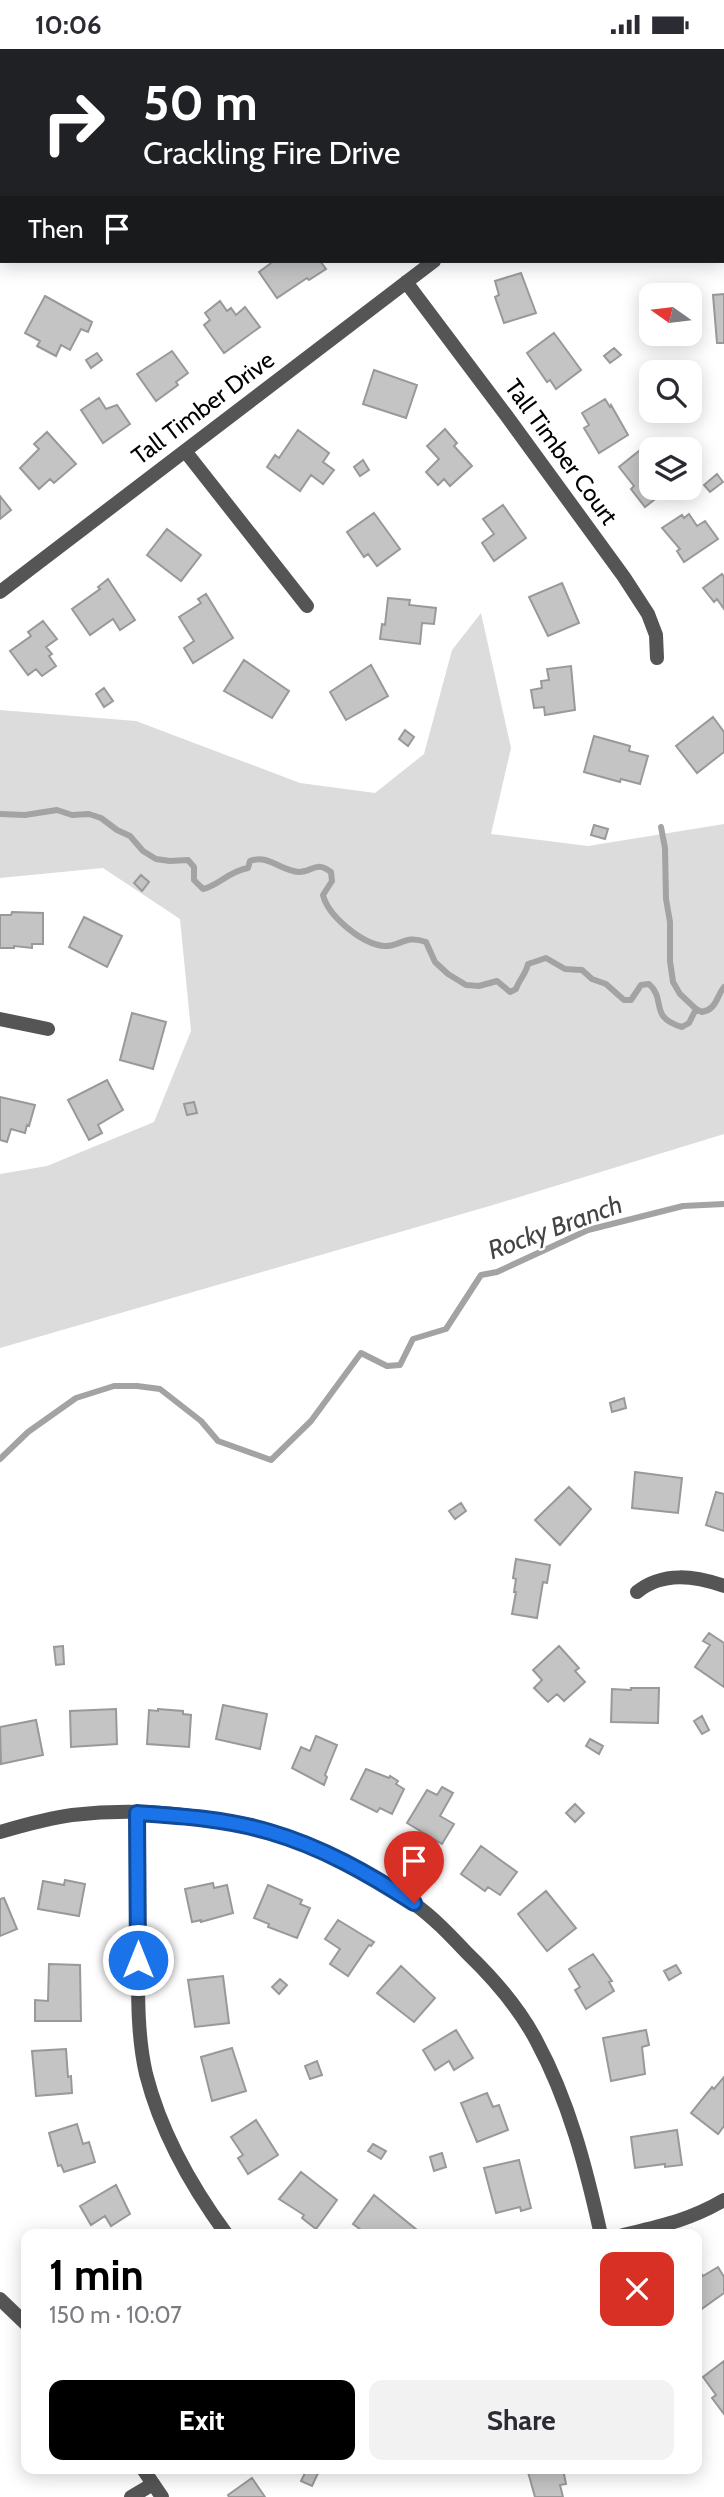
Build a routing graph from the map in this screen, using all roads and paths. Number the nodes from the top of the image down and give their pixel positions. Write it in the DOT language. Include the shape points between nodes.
graph roads {
  1 [pos="431,263"];
  2 [pos="406,282"];
  3 [pos="185,451"];
  4 [pos="0,592"];
  5 [pos="307,606"];
  6 [pos="657,658"];
  7 [pos="0,1019"];
  8 [pos="48,1029"];
  9 [pos="724,1586"];
  10 [pos="637,1592"];
  11 [pos="137,1813"];
  12 [pos="0,1832"];
  13 [pos="724,2200"];
  14 [pos="223,2229"];
  15 [pos="600,2229"];
  16 [pos="649,2229"];
  17 [pos="0,2299"];
  18 [pos="21,2319"];
  19 [pos="146,2474"];
  20 [pos="153,2484"];
  21 [pos="131,2497"];
  22 [pos="162,2497"];
  1 -- 2 [label="street, Tall Timber Drive"];
  2 -- 3 [label="street, Tall Timber Drive"];
  2 -- 6 [label="street, Tall Timber Court" via="624,577 648,614 656,635"];
  3 -- 4 [label="street, Tall Timber Drive"];
  3 -- 5 [label="street"];
  7 -- 8 [label="street"];
  9 -- 10 [label="street" via="671,1577"];
  11 -- 12 [label="street" via="72,1815"];
  11 -- 14 [label="street" via="138,1985 146,2073 172,2147"];
  11 -- 15 [label="street" via="249,1827 309,1846 389,1887 445,1930 480,1966 535,2038 578,2141"];
  13 -- 16 [label="street" via="680,2222"];
  17 -- 18 [label="street"];
  19 -- 20 [label="street"];
  20 -- 21 [label="street"];
  20 -- 22 [label="street"];
}
